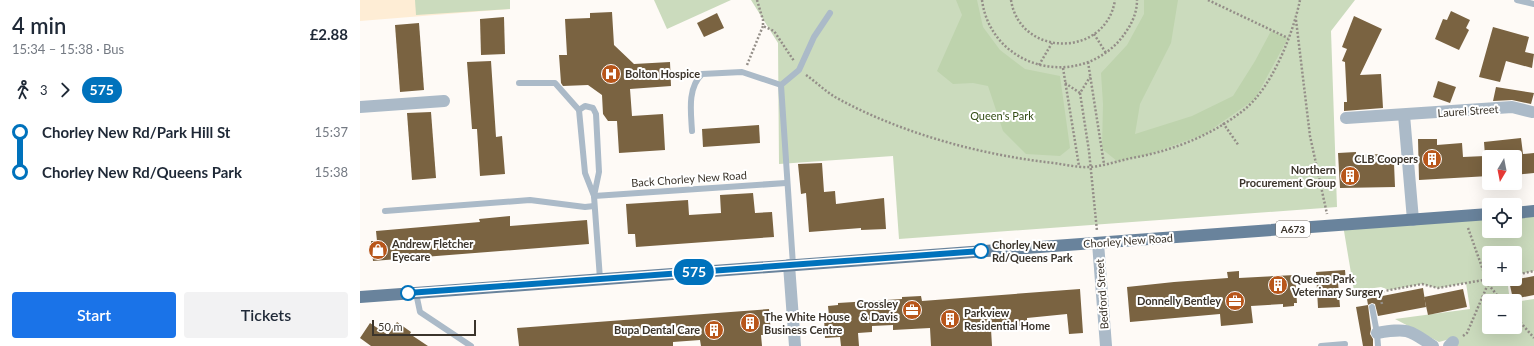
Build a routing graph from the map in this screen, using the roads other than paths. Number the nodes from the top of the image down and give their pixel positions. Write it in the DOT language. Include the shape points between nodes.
graph roads {
  1 [pos="1518,0"];
  2 [pos="1534,4"];
  3 [pos="830,13"];
  4 [pos="519,83"];
  5 [pos="781,85"];
  6 [pos="444,101"];
  7 [pos="360,107"];
  8 [pos="579,110"];
  9 [pos="1532,112"];
  10 [pos="1404,115"];
  11 [pos="1346,118"];
  12 [pos="692,131"];
  13 [pos="786,183"];
  14 [pos="594,196"];
  15 [pos="594,206"];
  16 [pos="386,211"];
  17 [pos="1534,211"];
  18 [pos="1522,212"];
  19 [pos="1482,215"];
  20 [pos="1413,220"];
  21 [pos="1098,243"];
  22 [pos="791,265"];
  23 [pos="600,279"];
  24 [pos="416,293"];
  25 [pos="360,295"];
  26 [pos="1372,307"];
  27 [pos="1377,333"];
  28 [pos="1345,344"];
  29 [pos="470,346"];
  30 [pos="795,346"];
  31 [pos="1106,346"];
  32 [pos="1321,346"];
  33 [pos="1378,346"];
  34 [pos="1433,346"];
  1 -- 2 [label="lane"];
  3 -- 5 [label="lane" via="814,37 799,70"];
  4 -- 8 [label="lane" via="555,83"];
  5 -- 12 [label="lane" via="745,72 706,72 698,77 691,100"];
  5 -- 13 [label="lane"];
  6 -- 7 [label="street"];
  8 -- 14 [label="lane" via="585,173"];
  8 -- 14 [label="lane" via="581,107 590,106 596,114 599,172"];
  9 -- 10 [label="street, Laurel Street" via="1512,107"];
  10 -- 11 [label="street, Laurel Street"];
  10 -- 20 [label="street"];
  13 -- 14 [label="lane, Back Chorley New Road"];
  13 -- 22 [label="lane"];
  14 -- 15 [label="lane"];
  15 -- 16 [label="lane" via="530,200"];
  15 -- 23 [label="lane"];
  17 -- 18 [label="main road"];
  19 -- 20 [label="main road, Chorley New Road / A673"];
  20 -- 21 [label="main road, Chorley New Road / A673"];
  21 -- 22 [label="main road, Chorley New Road / A673"];
  21 -- 31 [label="street, Bedford Street"];
  22 -- 23 [label="main road, Chorley New Road / A673"];
  22 -- 30 [label="street"];
  23 -- 24 [label="main road, Chorley New Road / A673"];
  24 -- 25 [label="main road, Chorley New Road / A673"];
  24 -- 29 [label="lane" via="420,312"];
  26 -- 27 [label="lane"];
  27 -- 33 [label="lane"];
  27 -- 34 [label="street" via="1407,330"];
  28 -- 32 [label="lane"];
}
